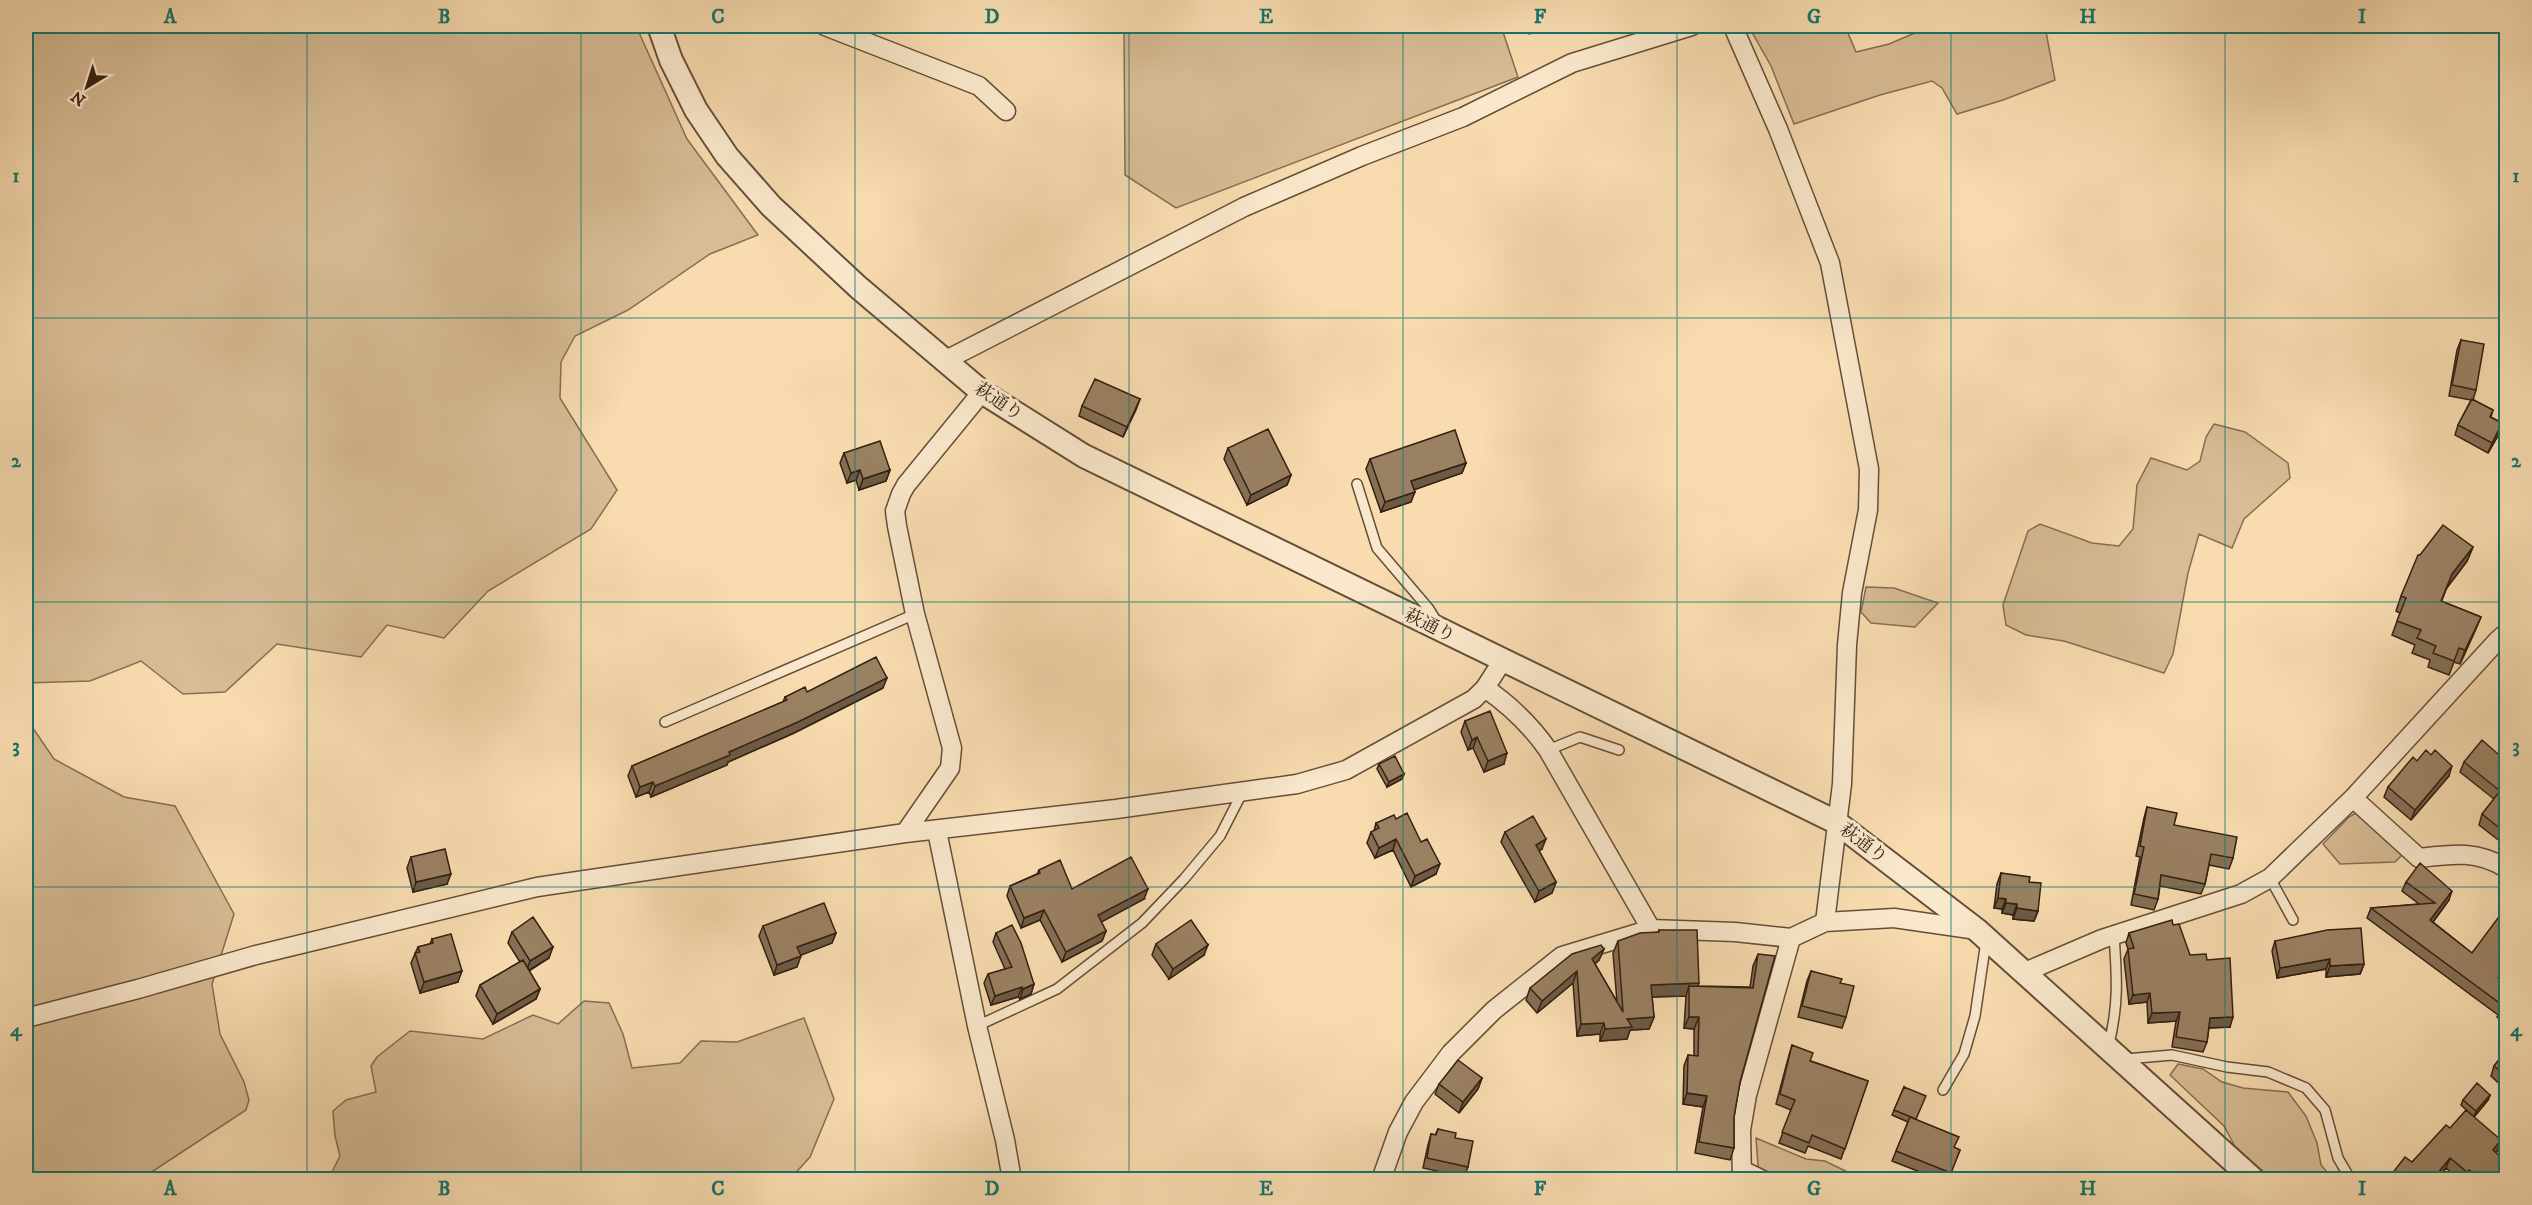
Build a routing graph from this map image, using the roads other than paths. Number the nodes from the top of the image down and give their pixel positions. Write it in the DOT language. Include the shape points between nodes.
graph roads {
  1 [pos="659,26"];
  2 [pos="825,26"];
  3 [pos="1692,26"];
  4 [pos="1735,26"];
  5 [pos="1006,111"];
  6 [pos="946,360"];
  7 [pos="982,392"];
  8 [pos="1358,484"];
  9 [pos="915,614"];
  10 [pos="1441,630"];
  11 [pos="2506,633"];
  12 [pos="1503,660"];
  13 [pos="1485,688"];
  14 [pos="665,722"];
  15 [pos="1548,750"];
  16 [pos="1618,750"];
  17 [pos="1243,791"];
  18 [pos="2353,798"];
  19 [pos="1836,822"];
  20 [pos="937,831"];
  21 [pos="905,833"];
  22 [pos="2506,868"];
  23 [pos="2270,878"];
  24 [pos="2293,920"];
  25 [pos="1825,922"];
  26 [pos="1651,929"];
  27 [pos="1982,934"];
  28 [pos="2114,935"];
  29 [pos="1791,938"];
  30 [pos="2025,972"];
  31 [pos="26,1018"];
  32 [pos="977,1026"];
  33 [pos="2114,1053"];
  34 [pos="1943,1090"];
  35 [pos="1742,1172"];
  36 [pos="1012,1179"];
  37 [pos="1381,1179"];
  38 [pos="1773,1179"];
  39 [pos="2254,1179"];
  40 [pos="2351,1179"];
  1 -- 6 [label="street, 萩通り" via="696,110 727,156 771,206 849,279"];
  2 -- 5 [label="street" via="979,86"];
  3 -- 6 [label="street" via="1572,63 1463,117 1244,207"];
  4 -- 19 [label="street" via="1830,263 1869,469 1868,510 1852,593 1847,645 1842,784"];
  6 -- 7 [label="street, 萩通り"];
  7 -- 9 [label="street" via="906,486 895,511"];
  7 -- 10 [label="street, 萩通り" via="1084,456"];
  8 -- 10 [label="lane" via="1377,548 1429,609"];
  9 -- 14 [label="lane"];
  9 -- 21 [label="street" via="952,758 950,768"];
  10 -- 12 [label="street, 萩通り"];
  11 -- 18 [label="street"];
  12 -- 13 [label="street"];
  12 -- 19 [label="street, 萩通り"];
  13 -- 15 [label="street" via="1514,709"];
  13 -- 17 [label="street" via="1474,699 1346,770 1297,784"];
  15 -- 16 [label="lane" via="1580,737"];
  15 -- 26 [label="street"];
  17 -- 20 [label="street"];
  17 -- 32 [label="lane" via="1220,836 1143,923 1057,989"];
  18 -- 22 [label="street" via="2419,858 2452,854 2489,857"];
  18 -- 23 [label="street"];
  19 -- 25 [label="street"];
  19 -- 27 [label="street, 萩通り"];
  20 -- 21 [label="street"];
  20 -- 32 [label="street"];
  21 -- 31 [label="street" via="537,886 256,955"];
  23 -- 24 [label="lane"];
  23 -- 28 [label="street" via="2241,894"];
  25 -- 27 [label="street" via="1894,918"];
  25 -- 29 [label="street"];
  26 -- 29 [label="street"];
  26 -- 37 [label="street" via="1562,956 1494,1010 1451,1053 1414,1102"];
  27 -- 30 [label="street, 萩通り"];
  27 -- 34 [label="lane" via="1975,1016 1964,1054"];
  28 -- 30 [label="street"];
  28 -- 33 [label="lane"];
  29 -- 35 [label="street" via="1747,1095 1741,1130"];
  30 -- 33 [label="street, 萩通り"];
  32 -- 36 [label="street"];
  33 -- 39 [label="street, 萩通り"];
  33 -- 40 [label="lane" via="2172,1055 2268,1072 2306,1088 2325,1110 2338,1158"];
  35 -- 38 [label="lane"];
}
